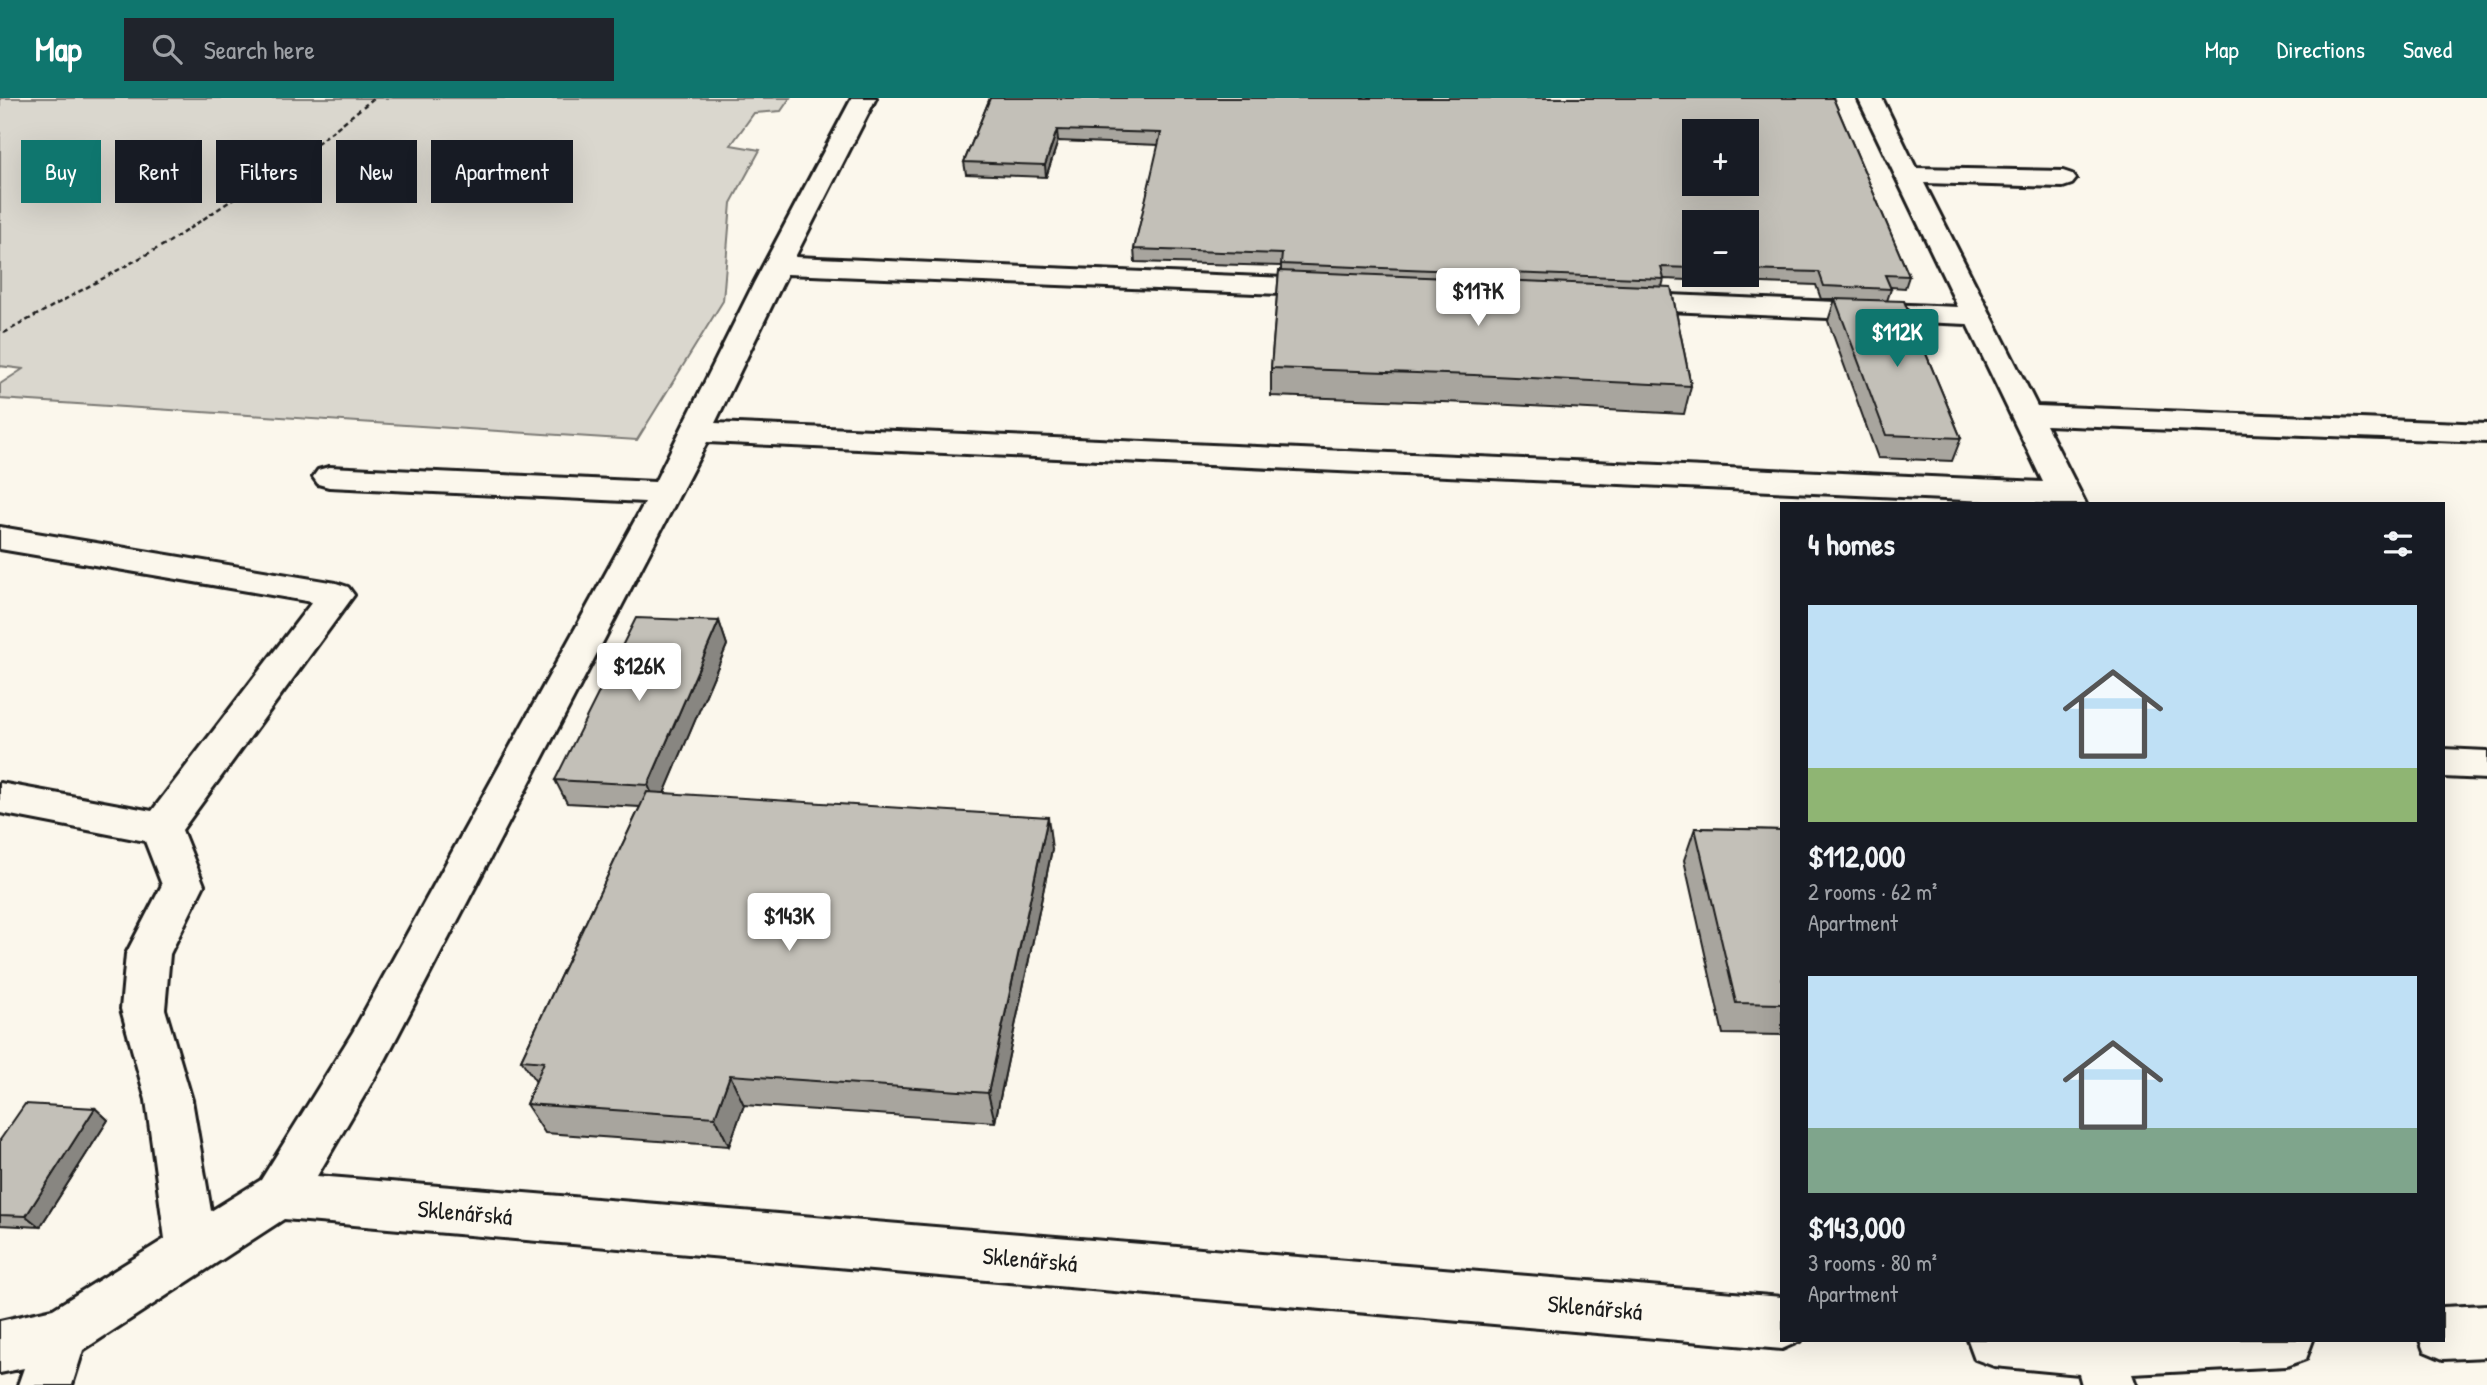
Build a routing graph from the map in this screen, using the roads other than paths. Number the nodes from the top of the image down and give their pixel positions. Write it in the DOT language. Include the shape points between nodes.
graph roads {
  1 [pos="864,98"];
  2 [pos="1870,98"];
  3 [pos="1907,175"];
  4 [pos="2063,179"];
  5 [pos="778,265"];
  6 [pos="1363,290"];
  7 [pos="1600,300"];
  8 [pos="1977,316"];
  9 [pos="2026,415"];
  10 [pos="696,432"];
  11 [pos="2487,433"];
  12 [pos="329,477"];
  13 [pos="666,493"];
  14 [pos="2067,499"];
  15 [pos="0,538"];
  16 [pos="2445,764"];
  17 [pos="2487,765"];
  18 [pos="0,798"];
  19 [pos="161,828"];
  20 [pos="278,1196"];
  21 [pos="192,1251"];
  22 [pos="1780,1323"];
  23 [pos="2487,1331"];
  24 [pos="63,1333"];
  25 [pos="2445,1333"];
  26 [pos="2002,1342"];
  27 [pos="2273,1342"];
  28 [pos="0,1346"];
  29 [pos="2103,1367"];
  30 [pos="45,1385"];
  1 -- 5 [label="lane"];
  2 -- 3 [label="lane"];
  3 -- 4 [label="lane"];
  3 -- 8 [label="lane"];
  5 -- 6 [label="lane"];
  5 -- 10 [label="lane"];
  7 -- 8 [label="lane"];
  8 -- 9 [label="lane"];
  9 -- 11 [label="lane"];
  9 -- 14 [label="lane"];
  10 -- 13 [label="lane"];
  10 -- 14 [label="lane"];
  12 -- 13 [label="lane"];
  13 -- 20 [label="lane" via="369,1046"];
  15 -- 19 [label="lane" via="336,595"];
  16 -- 17 [label="lane"];
  18 -- 19 [label="lane"];
  19 -- 21 [label="lane" via="183,885 148,954 143,1009 169,1100"];
  20 -- 21 [label="lane"];
  20 -- 22 [label="lane, Sklenářská"];
  21 -- 24 [label="lane"];
  23 -- 25 [label="lane"];
  24 -- 28 [label="lane"];
  24 -- 30 [label="lane"];
  26 -- 29 [label="lane"];
  27 -- 29 [label="lane"];
}
